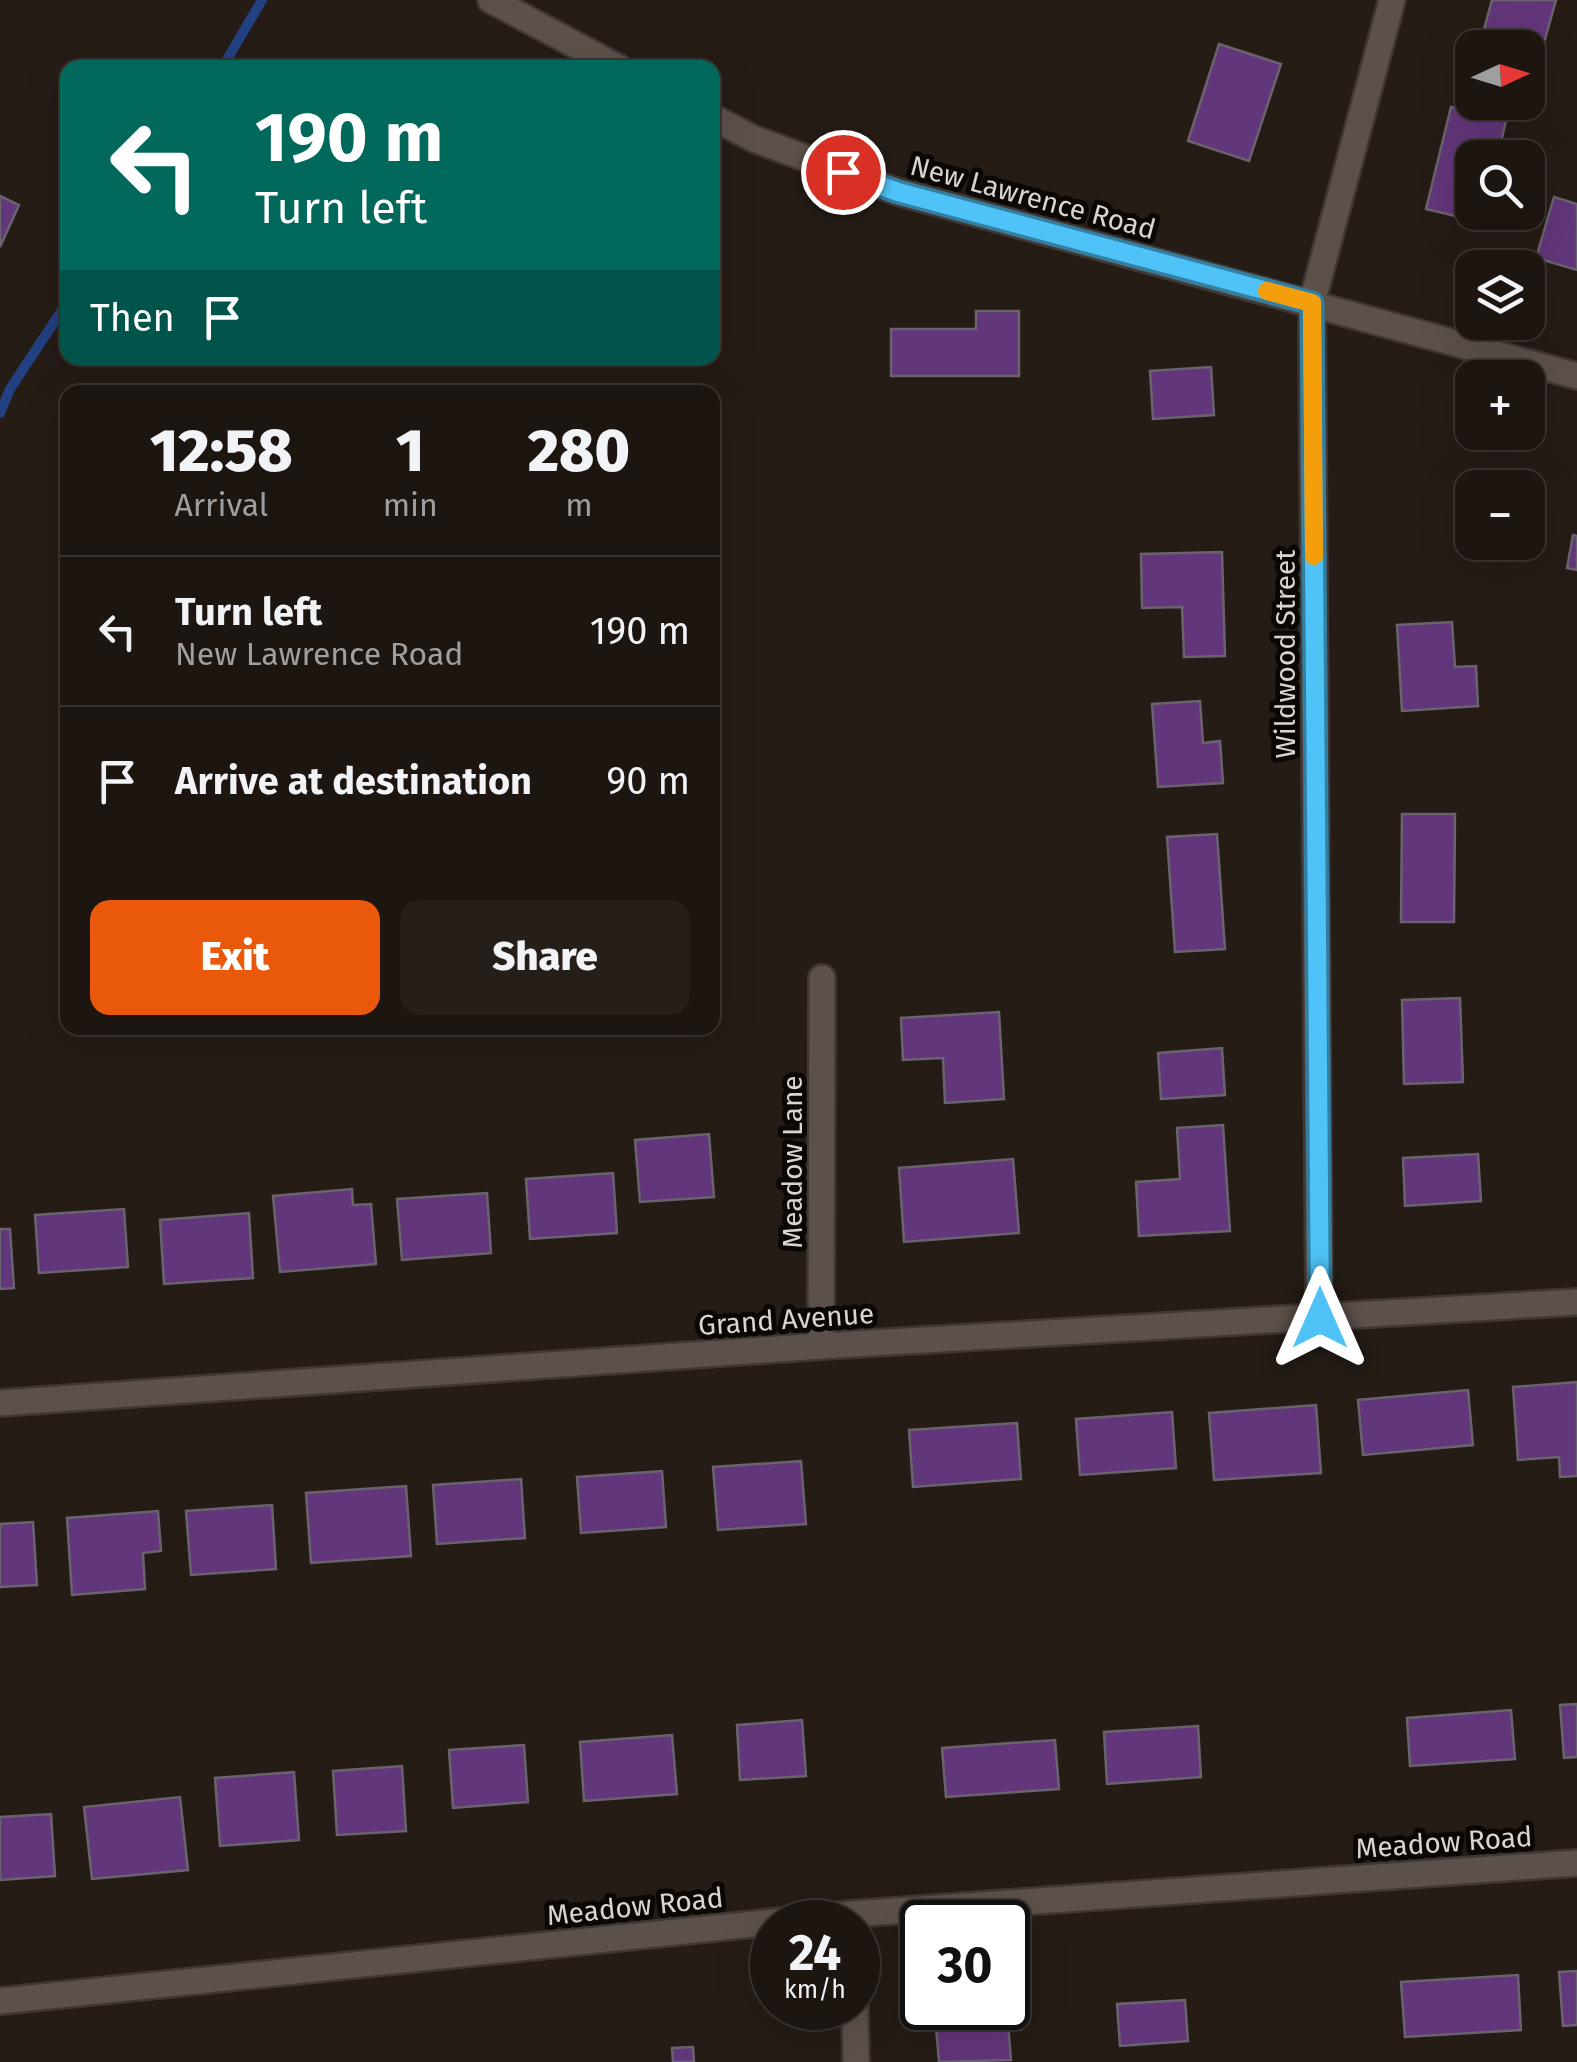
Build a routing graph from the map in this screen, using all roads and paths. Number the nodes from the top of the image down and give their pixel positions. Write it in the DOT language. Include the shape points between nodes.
graph roads {
  1 [pos="491,0"];
  2 [pos="1392,0"];
  3 [pos="603,60"];
  4 [pos="720,121"];
  5 [pos="1312,303"];
  6 [pos="1577,376"];
  7 [pos="822,978"];
  8 [pos="1577,1302"];
  9 [pos="1320,1318"];
  10 [pos="822,1346"];
  11 [pos="0,1404"];
  12 [pos="1577,1863"];
  13 [pos="880,1916"];
  14 [pos="750,1928"];
  15 [pos="0,2002"];
  16 [pos="855,2030"];
  17 [pos="856,2062"];
  1 -- 3 [label="street"];
  2 -- 5 [label="street, Wildwood Street"];
  4 -- 5 [label="street, New Lawrence Road" via="898,192"];
  5 -- 6 [label="street, New Lawrence Road"];
  5 -- 9 [label="street, Wildwood Street"];
  7 -- 10 [label="street, Meadow Lane"];
  8 -- 9 [label="street, Grand Avenue"];
  9 -- 10 [label="street, Grand Avenue"];
  10 -- 11 [label="street, Grand Avenue"];
  12 -- 13 [label="street, Meadow Road"];
  14 -- 15 [label="street, Meadow Road"];
  16 -- 17 [label="street"];
}
